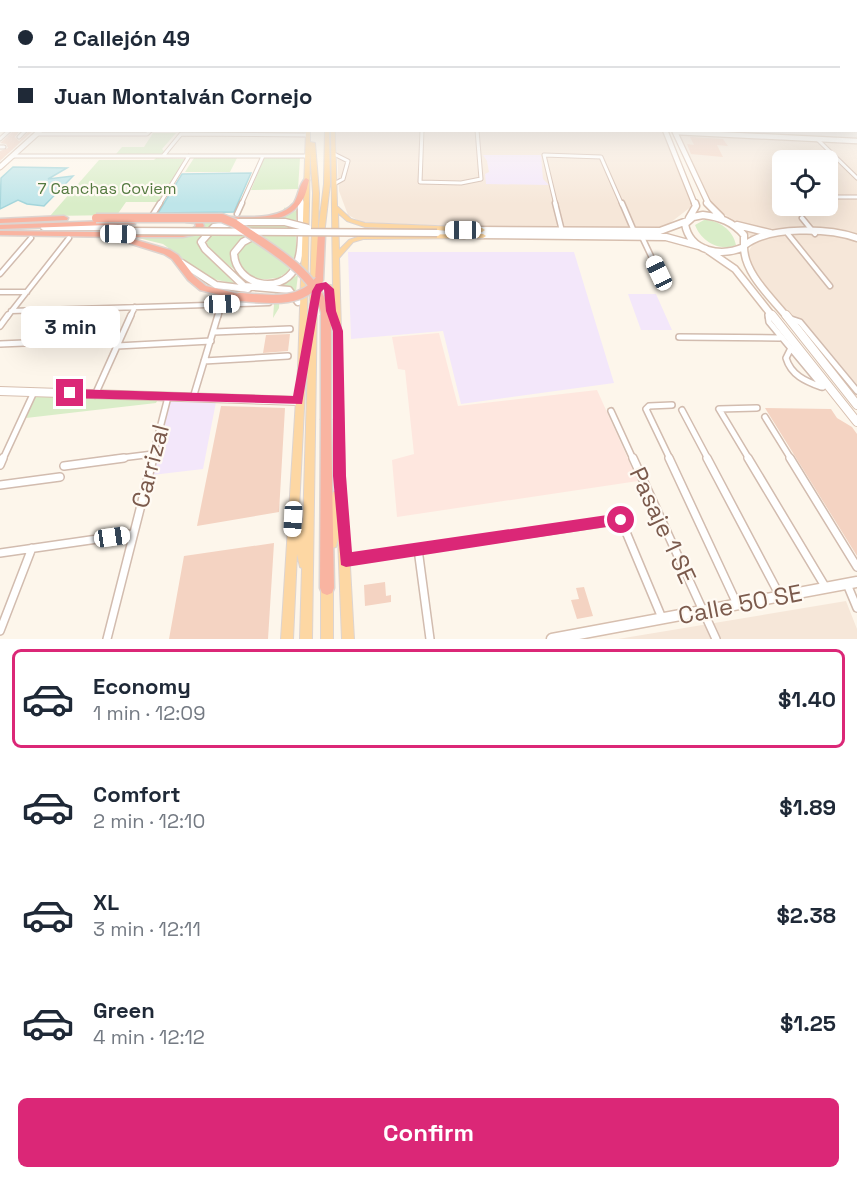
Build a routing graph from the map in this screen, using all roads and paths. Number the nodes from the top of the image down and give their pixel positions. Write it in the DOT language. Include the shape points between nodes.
graph roads {
  1 [pos="25,145"];
  2 [pos="172,145"];
  3 [pos="307,145"];
  4 [pos="310,145"];
  5 [pos="327,145"];
  6 [pos="334,145"];
  7 [pos="421,145"];
  8 [pos="479,145"];
  9 [pos="671,145"];
  10 [pos="680,145"];
  11 [pos="823,145"];
  12 [pos="334,154"];
  13 [pos="12,156"];
  14 [pos="163,156"];
  15 [pos="189,156"];
  16 [pos="263,156"];
  17 [pos="306,156"];
  18 [pos="312,162"];
  19 [pos="328,166"];
  20 [pos="0,167"];
  21 [pos="856,177"];
  22 [pos="306,180"];
  23 [pos="334,184"];
  24 [pos="301,196"];
  25 [pos="838,197"];
  26 [pos="857,197"];
  27 [pos="335,207"];
  28 [pos="237,214"];
  29 [pos="802,218"];
  30 [pos="189,220"];
  31 [pos="688,220"];
  32 [pos="149,221"];
  33 [pos="728,221"];
  34 [pos="308,228"];
  35 [pos="1,229"];
  36 [pos="124,229"];
  37 [pos="436,231"];
  38 [pos="634,231"];
  39 [pos="272,232"];
  40 [pos="42,233"];
  41 [pos="483,233"];
  42 [pos="563,233"];
  43 [pos="779,234"];
  44 [pos="788,234"];
  45 [pos="815,234"];
  46 [pos="321,235"];
  47 [pos="71,236"];
  48 [pos="642,237"];
  49 [pos="31,238"];
  50 [pos="857,238"];
  51 [pos="745,246"];
  52 [pos="702,248"];
  53 [pos="175,257"];
  54 [pos="336,257"];
  55 [pos="659,273"];
  56 [pos="0,274"];
  57 [pos="830,286"];
  58 [pos="258,289"];
  59 [pos="0,292"];
  60 [pos="27,292"];
  61 [pos="298,302"];
  62 [pos="269,303"];
  63 [pos="314,303"];
  64 [pos="222,304"];
  65 [pos="135,307"];
  66 [pos="11,311"];
  67 [pos="770,312"];
  68 [pos="303,315"];
  69 [pos="788,319"];
  70 [pos="1,324"];
  71 [pos="290,329"];
  72 [pos="338,331"];
  73 [pos="214,332"];
  74 [pos="679,337"];
  75 [pos="780,338"];
  76 [pos="120,339"];
  77 [pos="211,341"];
  78 [pos="0,344"];
  79 [pos="117,346"];
  80 [pos="790,350"];
  81 [pos="288,356"];
  82 [pos="204,361"];
  83 [pos="302,368"];
  84 [pos="823,387"];
  85 [pos="0,391"];
  86 [pos="832,391"];
  87 [pos="857,391"];
  88 [pos="34,392"];
  89 [pos="95,394"];
  90 [pos="168,397"];
  91 [pos="193,398"];
  92 [pos="298,401"];
  93 [pos="672,405"];
  94 [pos="857,405"];
  95 [pos="757,408"];
  96 [pos="682,410"];
  97 [pos="611,411"];
  98 [pos="765,417"];
  99 [pos="857,422"];
  100 [pos="153,454"];
  101 [pos="0,465"];
  102 [pos="64,466"];
  103 [pos="339,476"];
  104 [pos="60,477"];
  105 [pos="0,485"];
  106 [pos="294,496"];
  107 [pos="132,534"];
  108 [pos="32,548"];
  109 [pos="418,549"];
  110 [pos="0,553"];
  111 [pos="346,560"];
  112 [pos="857,567"];
  113 [pos="307,581"];
  114 [pos="852,583"];
  115 [pos="327,588"];
  116 [pos="826,588"];
  117 [pos="780,596"];
  118 [pos="737,604"];
  119 [pos="857,608"];
  120 [pos="703,611"];
  121 [pos="662,618"];
  122 [pos="0,631"];
  123 [pos="570,637"];
  124 [pos="327,638"];
  125 [pos="107,639"];
  126 [pos="286,639"];
  127 [pos="306,639"];
  128 [pos="348,639"];
  129 [pos="430,639"];
  130 [pos="552,639"];
  131 [pos="716,639"];
  1 -- 13 [label="main road"];
  2 -- 14 [label="street"];
  3 -- 17 [label="main road"];
  4 -- 18 [label="main road"];
  5 -- 19 [label="main road"];
  6 -- 12 [label="main road"];
  7 -- 8 [label="street" via="420,182 475,182 482,178"];
  9 -- 31 [label="main road" via="696,206"];
  10 -- 33 [label="main road" via="707,203"];
  11 -- 21 [label="street"];
  12 -- 23 [label="main road"];
  12 -- 23 [label="street" via="348,161 343,178"];
  13 -- 14 [label="street"];
  13 -- 20 [label="main road"];
  14 -- 15 [label="street"];
  15 -- 16 [label="street"];
  15 -- 32 [label="street"];
  16 -- 17 [label="street"];
  16 -- 28 [label="street"];
  17 -- 22 [label="main road"];
  18 -- 22 [label="main road"];
  18 -- 63 [label="main road" via="316,193"];
  19 -- 23 [label="main road"];
  19 -- 46 [label="main road"];
  22 -- 24 [label="highway"];
  22 -- 68 [label="main road"];
  23 -- 27 [label="main road"];
  24 -- 30 [label="highway" via="292,208 269,217"];
  24 -- 39 [label="main road, bridge" via="296,266 288,277 276,282 248,280 239,272 234,253 243,242"];
  25 -- 26 [label="street"];
  27 -- 41 [label="main road" via="349,220 365,225"];
  27 -- 54 [label="main road"];
  29 -- 45 [label="street"];
  30 -- 32 [label="highway"];
  30 -- 47 [label="highway" via="198,221 200,226 183,235"];
  31 -- 33 [label="main road" via="703,216"];
  31 -- 38 [label="main road" via="667,230"];
  31 -- 52 [label="main road" via="685,231"];
  32 -- 35 [label="highway"];
  33 -- 43 [label="main road"];
  33 -- 51 [label="main road" via="744,235"];
  34 -- 36 [label="main road, bridge"];
  34 -- 37 [label="main road, bridge"];
  34 -- 58 [label="main road, bridge" via="285,222 239,222 214,226 204,235 202,246 240,284"];
  35 -- 36 [label="main road"];
  35 -- 40 [label="highway"];
  35 -- 115 [label="highway, bridge" via="96,218 222,218 303,276 318,292 325,309"];
  36 -- 39 [label="main road, bridge"];
  36 -- 40 [label="main road"];
  37 -- 39 [label="main road, bridge"];
  37 -- 41 [label="main road"];
  38 -- 42 [label="main road"];
  38 -- 42 [label="street" via="601,157 544,155"];
  40 -- 47 [label="highway"];
  41 -- 42 [label="main road"];
  41 -- 54 [label="main road" via="363,237 351,241"];
  42 -- 48 [label="main road"];
  43 -- 44 [label="main road"];
  43 -- 51 [label="main road" via="756,237"];
  44 -- 45 [label="main road"];
  44 -- 57 [label="street"];
  45 -- 50 [label="main road"];
  46 -- 53 [label="highway, bridge" via="319,280 302,295 285,298 240,297 203,288"];
  47 -- 53 [label="highway" via="141,242"];
  47 -- 60 [label="street"];
  48 -- 52 [label="main road" via="676,238"];
  48 -- 55 [label="street"];
  49 -- 56 [label="street"];
  51 -- 52 [label="main road" via="728,253"];
  51 -- 69 [label="main road" via="744,256 750,270"];
  52 -- 67 [label="main road" via="730,264"];
  53 -- 58 [label="main road" via="216,285"];
  54 -- 72 [label="main road"];
  58 -- 61 [label="main road" via="289,290"];
  59 -- 60 [label="street"];
  60 -- 66 [label="street"];
  61 -- 68 [label="main road"];
  62 -- 64 [label="street"];
  63 -- 72 [label="main road" via="318,287 328,286"];
  63 -- 83 [label="main road"];
  63 -- 113 [label="main road"];
  64 -- 65 [label="street"];
  64 -- 73 [label="street"];
  65 -- 66 [label="street"];
  65 -- 76 [label="street"];
  66 -- 70 [label="street"];
  67 -- 75 [label="street" via="766,318"];
  67 -- 86 [label="main road"];
  68 -- 83 [label="main road"];
  69 -- 87 [label="street" via="800,322"];
  69 -- 94 [label="main road"];
  71 -- 73 [label="street"];
  72 -- 103 [label="main road"];
  73 -- 77 [label="street"];
  74 -- 75 [label="street"];
  75 -- 80 [label="street"];
  76 -- 78 [label="street"];
  76 -- 79 [label="street"];
  77 -- 79 [label="street"];
  77 -- 82 [label="street"];
  79 -- 89 [label="street"];
  80 -- 84 [label="street"];
  80 -- 84 [label="street" via="786,358 791,370 805,381"];
  81 -- 82 [label="street"];
  82 -- 91 [label="street"];
  83 -- 92 [label="main road"];
  84 -- 86 [label="street"];
  85 -- 88 [label="main road"];
  86 -- 99 [label="main road"];
  88 -- 89 [label="main road"];
  88 -- 101 [label="street"];
  89 -- 90 [label="main road"];
  90 -- 91 [label="main road"];
  90 -- 100 [label="street, Carrizal"];
  91 -- 92 [label="main road"];
  92 -- 106 [label="main road"];
  93 -- 118 [label="street" via="646,408"];
  95 -- 116 [label="street" via="719,409"];
  96 -- 117 [label="street"];
  97 -- 120 [label="street, Pasaje 1 SE"];
  98 -- 112 [label="street"];
  100 -- 102 [label="street"];
  100 -- 107 [label="street, Carrizal"];
  103 -- 111 [label="main road"];
  103 -- 115 [label="main road"];
  104 -- 105 [label="street"];
  106 -- 113 [label="main road"];
  106 -- 126 [label="main road"];
  107 -- 108 [label="street"];
  107 -- 125 [label="street, Carrizal"];
  108 -- 110 [label="street"];
  108 -- 122 [label="street"];
  109 -- 111 [label="street"];
  109 -- 121 [label="street" via="621,520"];
  109 -- 129 [label="street"];
  111 -- 128 [label="main road"];
  113 -- 127 [label="main road"];
  114 -- 116 [label="main road, Calle 50 SE"];
  114 -- 119 [label="street"];
  115 -- 124 [label="main road"];
  116 -- 117 [label="main road, Calle 50 SE"];
  117 -- 118 [label="main road, Calle 50 SE"];
  118 -- 120 [label="main road, Calle 50 SE"];
  120 -- 121 [label="main road, Calle 50 SE"];
  120 -- 131 [label="street, Pasaje 1 SE"];
  121 -- 123 [label="main road, Calle 50 SE"];
  123 -- 130 [label="main road, Calle 50 SE"];
}
